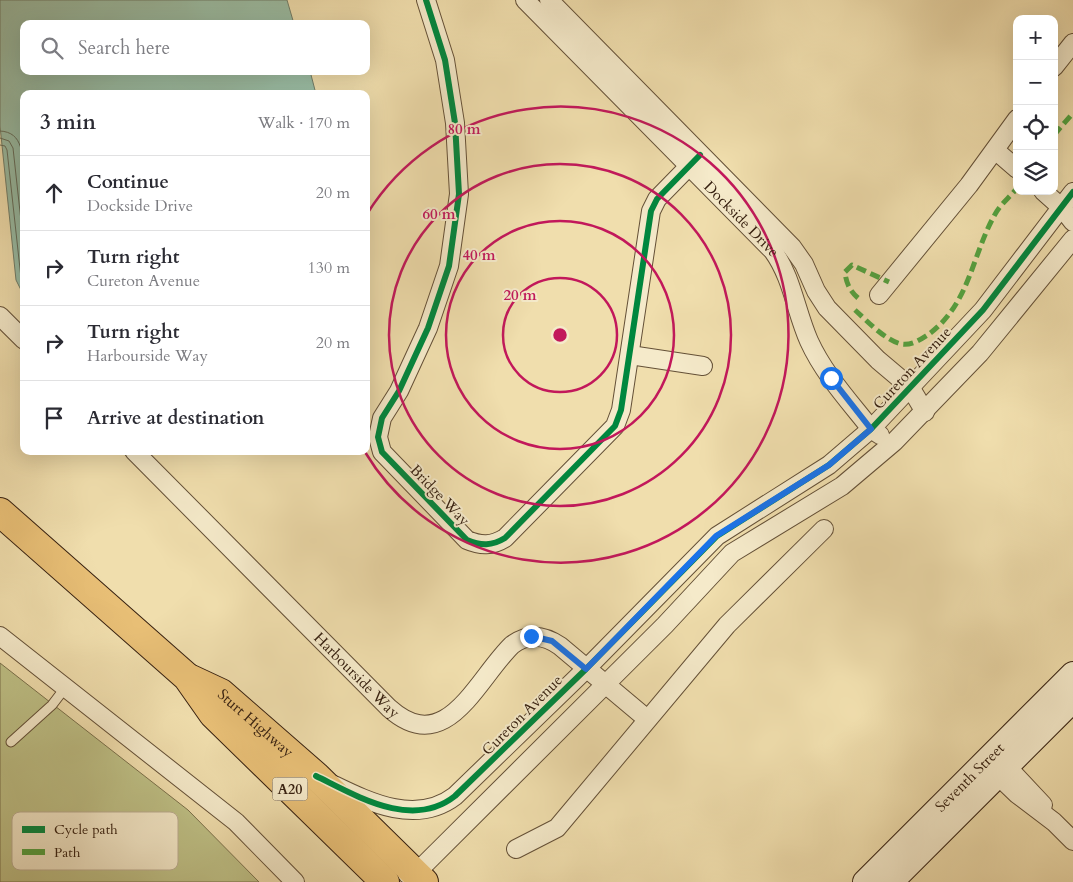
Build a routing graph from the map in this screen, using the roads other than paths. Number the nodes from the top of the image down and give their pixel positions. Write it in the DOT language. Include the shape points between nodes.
graph roads {
  1 [pos="426,0"];
  2 [pos="525,0"];
  3 [pos="549,0"];
  4 [pos="1073,43"];
  5 [pos="1058,62"];
  6 [pos="1013,125"];
  7 [pos="996,150"];
  8 [pos="695,160"];
  9 [pos="1013,165"];
  10 [pos="1073,192"];
  11 [pos="1047,195"];
  12 [pos="1062,208"];
  13 [pos="1073,222"];
  14 [pos="1073,239"];
  15 [pos="879,295"];
  16 [pos="0,316"];
  17 [pos="20,336"];
  18 [pos="630,355"];
  19 [pos="703,366"];
  20 [pos="910,387"];
  21 [pos="925,412"];
  22 [pos="871,429"];
  23 [pos="894,442"];
  24 [pos="138,455"];
  25 [pos="0,512"];
  26 [pos="824,529"];
  27 [pos="0,636"];
  28 [pos="586,669"];
  29 [pos="1073,674"];
  30 [pos="187,677"];
  31 [pos="606,683"];
  32 [pos="65,688"];
  33 [pos="1073,700"];
  34 [pos="647,719"];
  35 [pos="11,742"];
  36 [pos="996,764"];
  37 [pos="316,776"];
  38 [pos="1073,841"];
  39 [pos="516,849"];
  40 [pos="376,873"];
  41 [pos="420,878"];
  42 [pos="295,882"];
  43 [pos="865,882"];
  44 [pos="891,882"];
  1 -- 18 [label="street, Bridge Way" via="444,60 452,105 459,194 449,266 428,328 399,391 382,418 378,437 382,452 467,540 475,544 496,543 505,538 615,426 621,410"];
  2 -- 8 [label="street, Dockside Drive"];
  3 -- 8 [label="street, Dockside Drive"];
  4 -- 5 [label="street"];
  6 -- 7 [label="street"];
  7 -- 9 [label="street"];
  7 -- 15 [label="street"];
  8 -- 18 [label="street, Bridge Way" via="657,199 651,211"];
  8 -- 20 [label="street, Dockside Drive" via="792,247 827,308 878,360"];
  8 -- 22 [label="street, Dockside Drive" via="777,256 813,349"];
  10 -- 12 [label="street, Cureton Avenue"];
  11 -- 12 [label="street"];
  12 -- 13 [label="street"];
  12 -- 20 [label="street, Cureton Avenue" via="980,314"];
  14 -- 21 [label="street" via="980,353"];
  16 -- 17 [label="street"];
  18 -- 19 [label="street"];
  20 -- 21 [label="street, Dockside Drive"];
  20 -- 22 [label="street, Cureton Avenue"];
  21 -- 23 [label="street"];
  22 -- 23 [label="street, Dockside Drive"];
  22 -- 28 [label="street, Cureton Avenue" via="829,465 716,536"];
  23 -- 31 [label="street" via="842,486 732,553"];
  24 -- 28 [label="street, Harbourside Way" via="389,708 410,723 422,726 443,721 457,710 508,648 527,637 538,636 552,641"];
  25 -- 30 [label="highway, Sturt Highway / A20"];
  26 -- 34 [label="street" via="727,625"];
  27 -- 32 [label="street"];
  28 -- 31 [label="street, Harbourside Way"];
  28 -- 37 [label="street, Cureton Avenue" via="472,782 451,800 438,806 416,811 391,808 365,800"];
  29 -- 36 [label="main road, Seventh Street"];
  30 -- 37 [label="highway, Sturt Highway / A20" via="221,693"];
  30 -- 40 [label="highway, Sturt Highway / A20" via="213,714"];
  31 -- 34 [label="street, Harbourside Way"];
  31 -- 41 [label="street"];
  32 -- 35 [label="lane" via="52,705"];
  32 -- 42 [label="street" via="236,822"];
  33 -- 36 [label="main road, Seventh Street"];
  34 -- 39 [label="street" via="557,828"];
  36 -- 38 [label="street" via="1043,805"];
  36 -- 43 [label="main road, Seventh Street"];
  36 -- 44 [label="main road, Seventh Street"];
  37 -- 41 [label="highway, Sturt Highway / A20"];
  40 -- 41 [label="street"];
}
